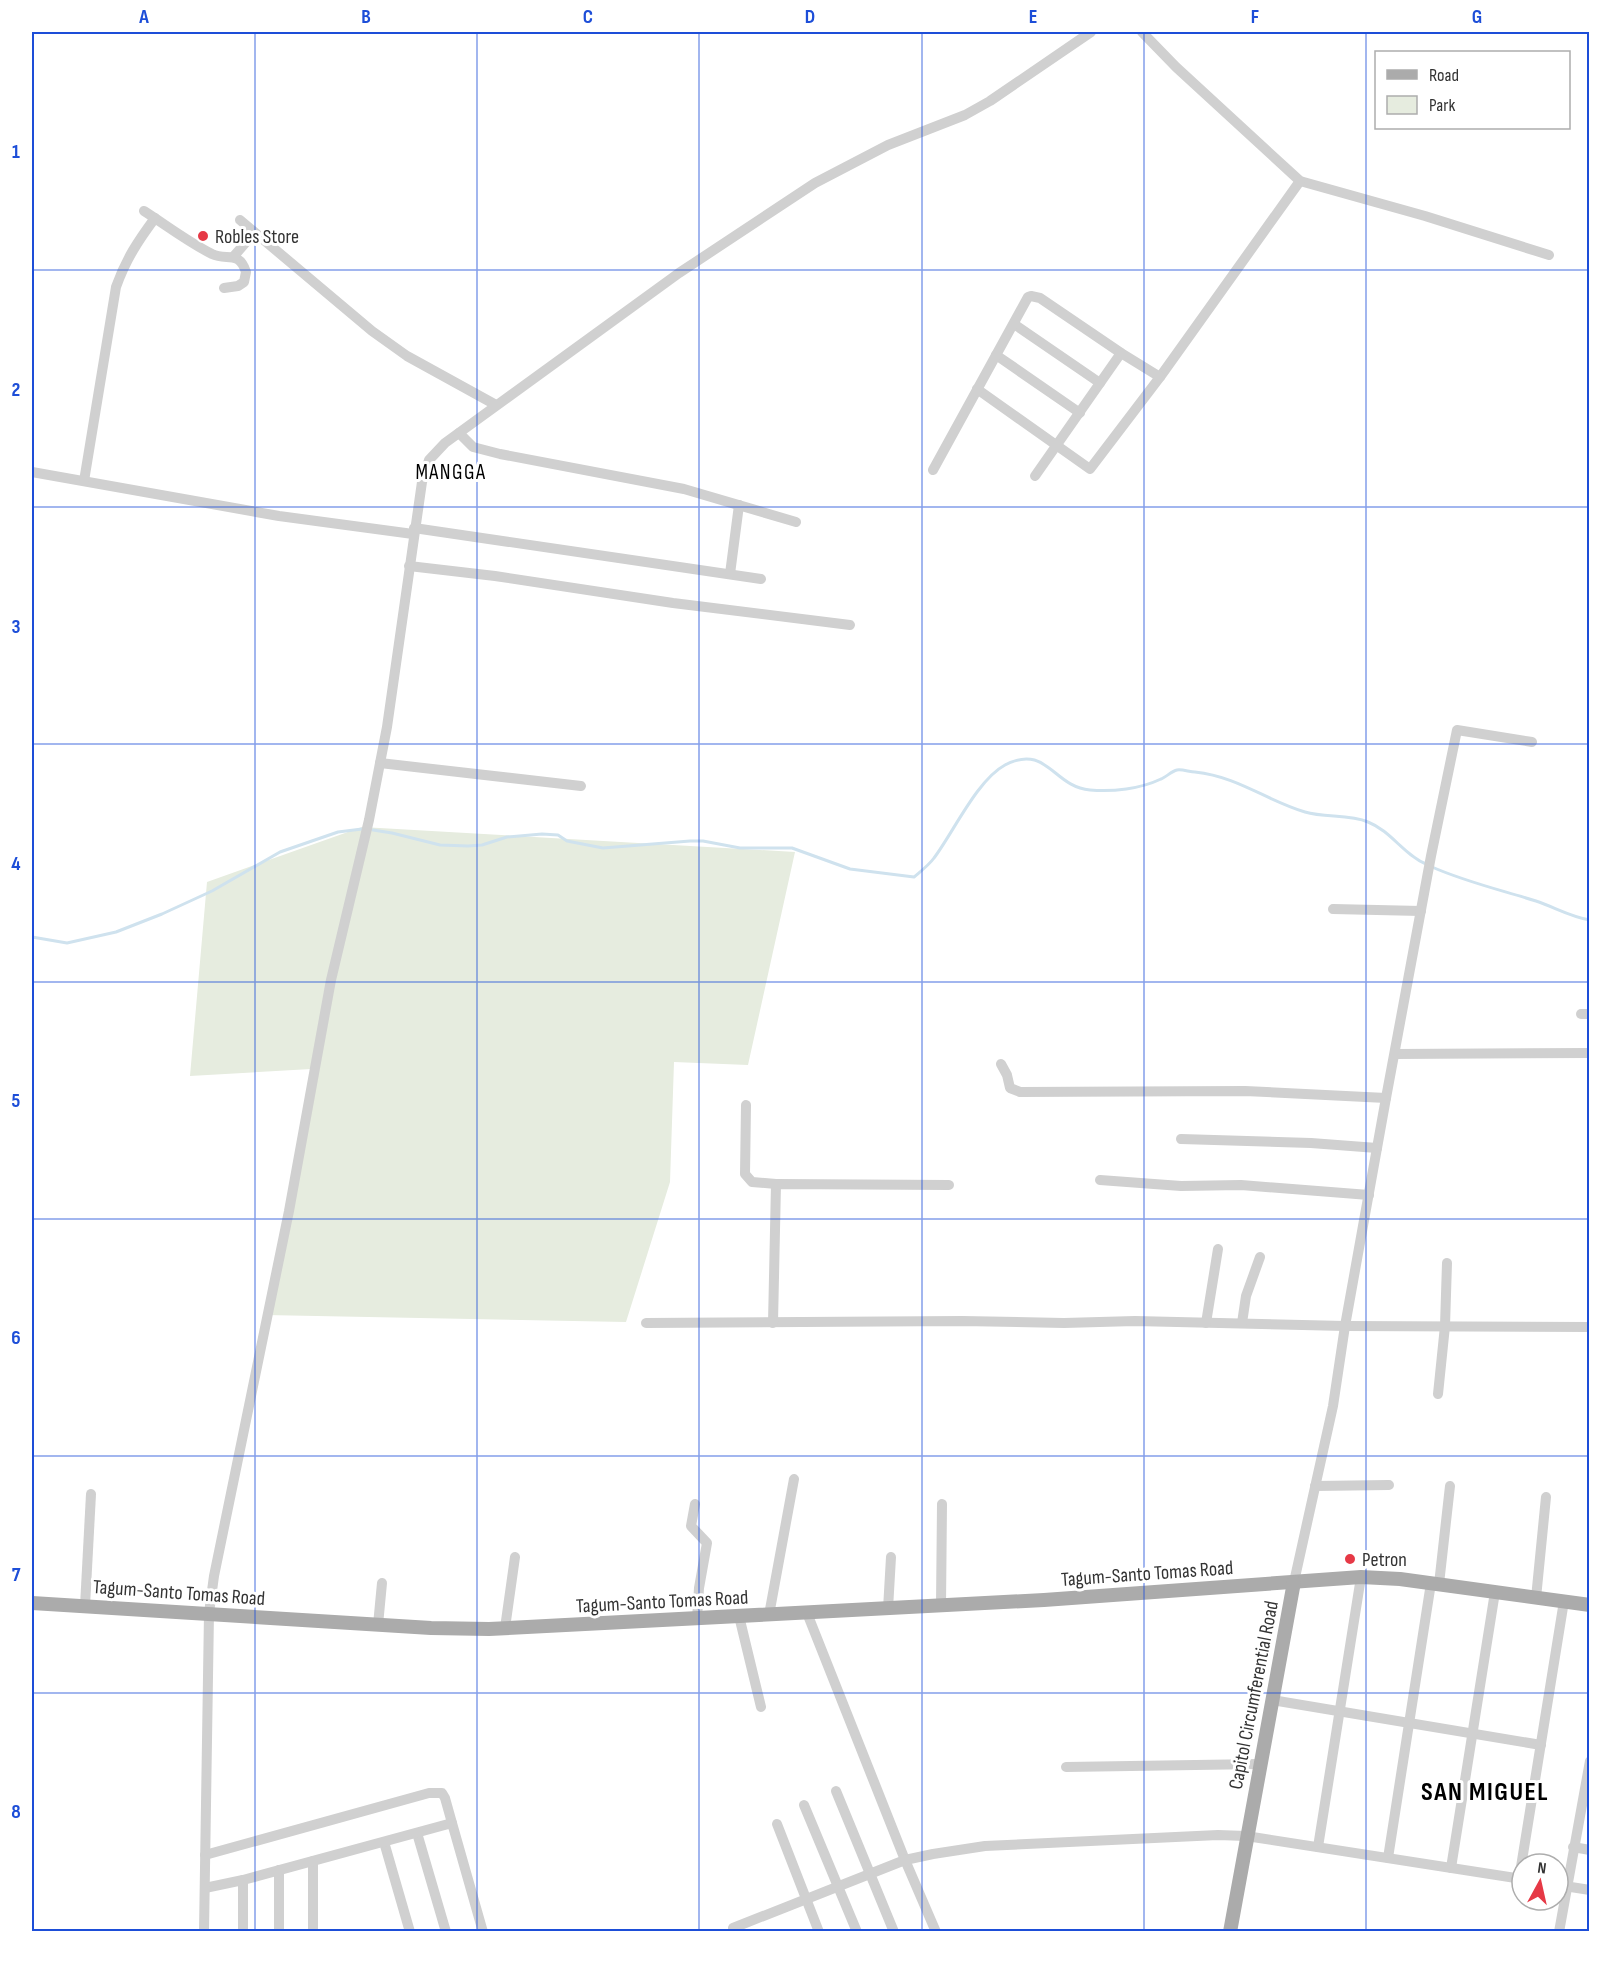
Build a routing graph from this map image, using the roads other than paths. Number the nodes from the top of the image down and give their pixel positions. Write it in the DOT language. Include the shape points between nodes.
graph roads {
  1 [pos="1091,32"];
  2 [pos="1142,32"];
  3 [pos="1300,181"];
  4 [pos="144,211"];
  5 [pos="155,218"];
  6 [pos="240,220"];
  7 [pos="254,232"];
  8 [pos="1549,255"];
  9 [pos="234,256"];
  10 [pos="224,288"];
  11 [pos="1014,324"];
  12 [pos="1121,353"];
  13 [pos="996,355"];
  14 [pos="1160,377"];
  15 [pos="1100,383"];
  16 [pos="978,389"];
  17 [pos="496,405"];
  18 [pos="1080,413"];
  19 [pos="459,433"];
  20 [pos="1057,446"];
  21 [pos="933,470"];
  22 [pos="32,472"];
  23 [pos="1035,476"];
  24 [pos="84,481"];
  25 [pos="739,505"];
  26 [pos="796,522"];
  27 [pos="414,531"];
  28 [pos="409,566"];
  29 [pos="730,574"];
  30 [pos="761,579"];
  31 [pos="850,625"];
  32 [pos="1532,742"];
  33 [pos="380,763"];
  34 [pos="581,786"];
  35 [pos="1333,909"];
  36 [pos="1421,911"];
  37 [pos="1590,1053"];
  38 [pos="1395,1054"];
  39 [pos="1001,1064"];
  40 [pos="1386,1098"];
  41 [pos="746,1105"];
  42 [pos="1181,1139"];
  43 [pos="1377,1148"];
  44 [pos="1100,1180"];
  45 [pos="776,1184"];
  46 [pos="949,1185"];
  47 [pos="1369,1195"];
  48 [pos="1218,1249"];
  49 [pos="1260,1257"];
  50 [pos="1447,1263"];
  51 [pos="646,1323"];
  52 [pos="773,1323"];
  53 [pos="1206,1323"];
  54 [pos="1242,1323"];
  55 [pos="1345,1326"];
  56 [pos="1444,1326"];
  57 [pos="1590,1327"];
  58 [pos="1437,1394"];
  59 [pos="794,1479"];
  60 [pos="1389,1485"];
  61 [pos="1314,1486"];
  62 [pos="1450,1486"];
  63 [pos="91,1494"];
  64 [pos="1546,1497"];
  65 [pos="694,1504"];
  66 [pos="942,1504"];
  67 [pos="515,1557"];
  68 [pos="891,1557"];
  69 [pos="1361,1577"];
  70 [pos="382,1582"];
  71 [pos="1294,1582"];
  72 [pos="1435,1584"];
  73 [pos="1495,1592"];
  74 [pos="1536,1598"];
  75 [pos="1564,1602"];
  76 [pos="32,1603"];
  77 [pos="1590,1605"];
  78 [pos="85,1606"];
  79 [pos="941,1606"];
  80 [pos="888,1609"];
  81 [pos="209,1613"];
  82 [pos="807,1613"];
  83 [pos="769,1615"];
  84 [pos="739,1616"];
  85 [pos="697,1619"];
  86 [pos="378,1625"];
  87 [pos="505,1628"];
  88 [pos="1272,1700"];
  89 [pos="761,1707"];
  90 [pos="1340,1711"];
  91 [pos="1409,1722"];
  92 [pos="1473,1733"];
  93 [pos="1541,1744"];
  94 [pos="1590,1761"];
  95 [pos="1260,1764"];
  96 [pos="1065,1767"];
  97 [pos="1588,1777"];
  98 [pos="836,1791"];
  99 [pos="804,1805"];
  100 [pos="1585,1812"];
  101 [pos="452,1823"];
  102 [pos="777,1824"];
  103 [pos="417,1833"];
  104 [pos="1246,1836"];
  105 [pos="384,1842"];
  106 [pos="1318,1847"];
  107 [pos="1573,1847"];
  108 [pos="1590,1850"];
  109 [pos="1525,1852"];
  110 [pos="205,1855"];
  111 [pos="1570,1857"];
  112 [pos="1388,1858"];
  113 [pos="905,1860"];
  114 [pos="313,1861"];
  115 [pos="1451,1868"];
  116 [pos="279,1870"];
  117 [pos="870,1874"];
  118 [pos="1510,1877"];
  119 [pos="243,1880"];
  120 [pos="837,1886"];
  121 [pos="1570,1886"];
  122 [pos="205,1888"];
  123 [pos="1590,1890"];
  124 [pos="806,1898"];
  125 [pos="1560,1912"];
  126 [pos="733,1928"];
  127 [pos="204,1932"];
  128 [pos="243,1932"];
  129 [pos="279,1932"];
  130 [pos="313,1932"];
  131 [pos="410,1932"];
  132 [pos="446,1932"];
  133 [pos="483,1932"];
  134 [pos="819,1932"];
  135 [pos="857,1932"];
  136 [pos="894,1932"];
  137 [pos="936,1932"];
  138 [pos="1230,1932"];
  139 [pos="1559,1932"];
  1 -- 17 [label="street" via="965,115 888,145 815,183 680,273"];
  2 -- 3 [label="street"];
  3 -- 8 [label="street"];
  3 -- 14 [label="street"];
  4 -- 5 [label="street"];
  5 -- 9 [label="street" via="212,254"];
  5 -- 24 [label="street" via="132,250 116,286"];
  6 -- 7 [label="street"];
  7 -- 9 [label="street"];
  7 -- 17 [label="street" via="407,356"];
  9 -- 10 [label="street" via="244,266 246,277 238,286"];
  11 -- 12 [label="street" via="1028,297 1036,296"];
  11 -- 13 [label="street"];
  11 -- 15 [label="street"];
  12 -- 14 [label="street"];
  12 -- 15 [label="street"];
  13 -- 16 [label="street"];
  13 -- 18 [label="street"];
  14 -- 20 [label="street" via="1090,470"];
  15 -- 18 [label="street"];
  16 -- 20 [label="street"];
  16 -- 21 [label="street"];
  17 -- 19 [label="street"];
  18 -- 20 [label="street"];
  19 -- 25 [label="street" via="473,447 500,454 684,489"];
  19 -- 27 [label="street" via="429,460"];
  20 -- 23 [label="street"];
  22 -- 24 [label="street"];
  24 -- 27 [label="street" via="279,516"];
  25 -- 26 [label="street"];
  25 -- 29 [label="street"];
  27 -- 28 [label="street"];
  27 -- 29 [label="street"];
  28 -- 31 [label="street"];
  28 -- 33 [label="street"];
  29 -- 30 [label="street"];
  32 -- 36 [label="street" via="1457,730"];
  33 -- 34 [label="street"];
  33 -- 81 [label="street" via="331,980 267,1321 222,1528"];
  35 -- 36 [label="street"];
  36 -- 38 [label="street"];
  37 -- 38 [label="street"];
  38 -- 40 [label="street"];
  39 -- 40 [label="street" via="1010,1088 1020,1092 1256,1092"];
  40 -- 43 [label="street"];
  41 -- 45 [label="street" via="745,1174 752,1182"];
  42 -- 43 [label="street"];
  43 -- 47 [label="street"];
  44 -- 47 [label="street"];
  45 -- 46 [label="street"];
  45 -- 52 [label="street"];
  47 -- 55 [label="street"];
  48 -- 53 [label="street"];
  49 -- 54 [label="street" via="1246,1296"];
  50 -- 56 [label="street"];
  51 -- 52 [label="street"];
  52 -- 53 [label="street"];
  53 -- 54 [label="street"];
  54 -- 55 [label="street"];
  55 -- 56 [label="street"];
  55 -- 61 [label="street" via="1333,1406"];
  56 -- 57 [label="street"];
  56 -- 58 [label="street"];
  59 -- 83 [label="street"];
  60 -- 61 [label="street"];
  61 -- 71 [label="street"];
  62 -- 72 [label="street"];
  63 -- 78 [label="street"];
  64 -- 74 [label="street"];
  65 -- 85 [label="street" via="691,1526 707,1543"];
  66 -- 79 [label="street"];
  67 -- 87 [label="street"];
  68 -- 80 [label="street"];
  69 -- 71 [label="main road, Capitol Circumferential Road"];
  69 -- 72 [label="main road, Capitol Circumferential Road"];
  69 -- 90 [label="street"];
  70 -- 86 [label="street"];
  71 -- 79 [label="main road, Tagum-Santo Tomas Road"];
  71 -- 88 [label="main road, Capitol Circumferential Road"];
  72 -- 73 [label="main road, Capitol Circumferential Road"];
  72 -- 91 [label="street"];
  73 -- 74 [label="main road, Capitol Circumferential Road"];
  73 -- 92 [label="street"];
  74 -- 75 [label="main road, Capitol Circumferential Road"];
  75 -- 77 [label="main road, Capitol Circumferential Road"];
  75 -- 93 [label="street"];
  76 -- 78 [label="main road, Tagum-Santo Tomas Road"];
  78 -- 81 [label="main road, Tagum-Santo Tomas Road"];
  79 -- 80 [label="main road, Tagum-Santo Tomas Road"];
  80 -- 82 [label="main road, Tagum-Santo Tomas Road"];
  81 -- 86 [label="main road, Tagum-Santo Tomas Road"];
  81 -- 110 [label="street"];
  82 -- 83 [label="main road, Tagum-Santo Tomas Road"];
  82 -- 113 [label="street"];
  83 -- 84 [label="main road, Tagum-Santo Tomas Road"];
  84 -- 85 [label="main road, Tagum-Santo Tomas Road"];
  84 -- 89 [label="street"];
  85 -- 87 [label="main road, Tagum-Santo Tomas Road"];
  86 -- 87 [label="main road, Tagum-Santo Tomas Road"];
  88 -- 90 [label="street"];
  88 -- 95 [label="main road, Capitol Circumferential Road"];
  90 -- 91 [label="street"];
  90 -- 106 [label="street"];
  91 -- 92 [label="street"];
  91 -- 112 [label="street"];
  92 -- 93 [label="street"];
  92 -- 115 [label="street"];
  93 -- 109 [label="street"];
  94 -- 97 [label="street"];
  95 -- 96 [label="street"];
  95 -- 104 [label="main road, Capitol Circumferential Road"];
  97 -- 100 [label="street"];
  98 -- 117 [label="street"];
  99 -- 120 [label="street"];
  100 -- 107 [label="street"];
  101 -- 103 [label="street"];
  101 -- 110 [label="street" via="442,1793 429,1793"];
  101 -- 133 [label="street"];
  102 -- 124 [label="street"];
  103 -- 105 [label="street"];
  103 -- 132 [label="street"];
  104 -- 106 [label="street"];
  104 -- 113 [label="street" via="985,1846"];
  104 -- 138 [label="main road, Capitol Circumferential Road"];
  105 -- 114 [label="street"];
  105 -- 131 [label="street"];
  106 -- 112 [label="street"];
  107 -- 108 [label="street"];
  107 -- 111 [label="street"];
  110 -- 122 [label="street"];
  112 -- 115 [label="street"];
  113 -- 117 [label="street"];
  113 -- 137 [label="street"];
  114 -- 116 [label="street"];
  114 -- 130 [label="street"];
  115 -- 118 [label="street"];
  116 -- 119 [label="street"];
  116 -- 129 [label="street"];
  117 -- 120 [label="street"];
  117 -- 136 [label="street"];
  119 -- 122 [label="street"];
  119 -- 128 [label="street"];
  120 -- 124 [label="street"];
  120 -- 135 [label="street"];
  121 -- 123 [label="street"];
  122 -- 127 [label="street"];
  124 -- 126 [label="street"];
  124 -- 134 [label="street"];
  125 -- 139 [label="street"];
}
